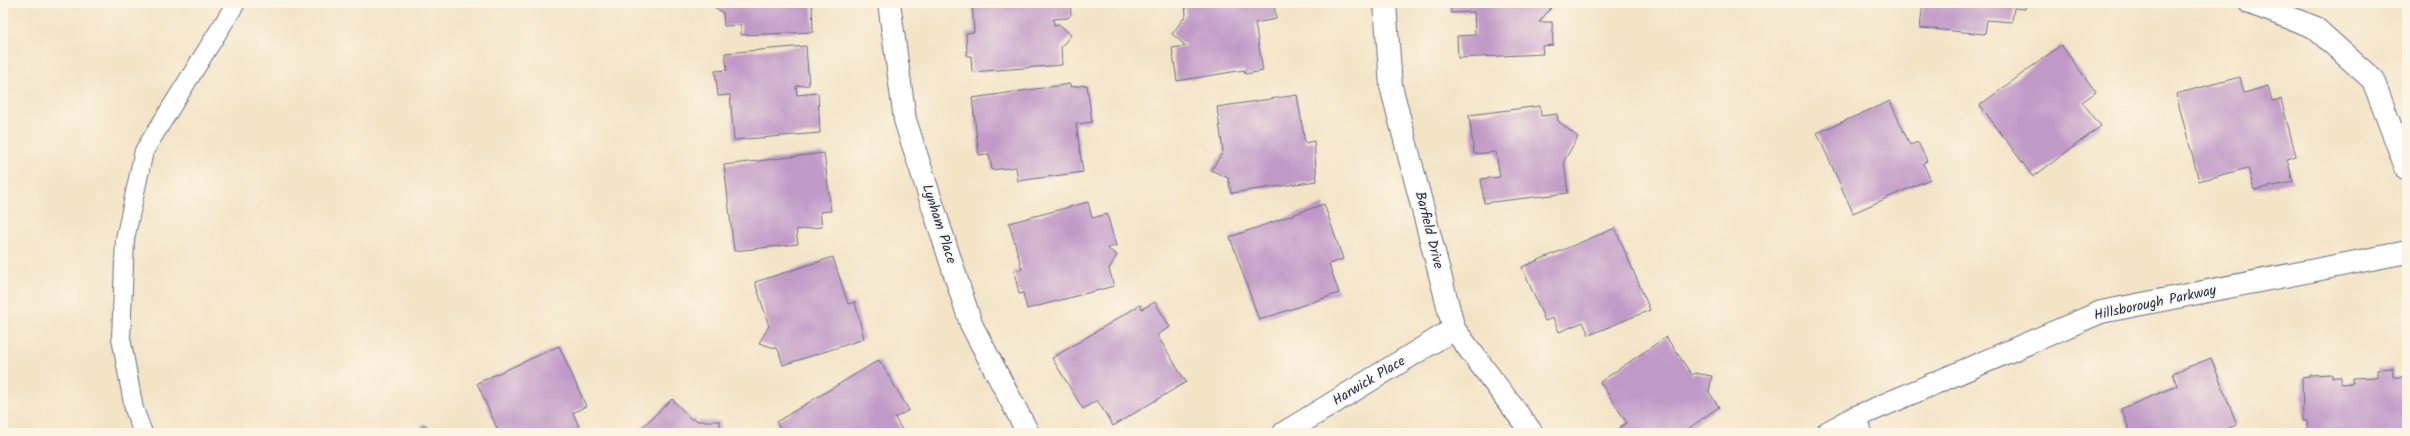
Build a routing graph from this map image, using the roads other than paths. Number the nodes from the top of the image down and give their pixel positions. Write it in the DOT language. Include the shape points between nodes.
graph roads {
  1 [pos="236,3"];
  2 [pos="889,3"];
  3 [pos="1385,3"];
  4 [pos="2250,3"];
  5 [pos="2407,170"];
  6 [pos="2407,252"];
  7 [pos="1454,329"];
  8 [pos="1859,425"];
  9 [pos="143,433"];
  10 [pos="1028,433"];
  11 [pos="1284,433"];
  12 [pos="1532,433"];
  13 [pos="1827,433"];
  1 -- 9 [label="lane" via="144,151 140,166 125,239 121,338 134,408"];
  2 -- 10 [label="street, Lynham Place" via="905,120 971,324"];
  3 -- 7 [label="street, Barfield Drive" via="1391,86"];
  4 -- 5 [label="street" via="2314,27 2373,80"];
  6 -- 8 [label="street, Hillsborough Parkway" via="2101,312"];
  7 -- 11 [label="street, Harwick Place"];
  7 -- 12 [label="street, Barfield Drive"];
  8 -- 13 [label="street, Hillsborough Parkway"];
}
